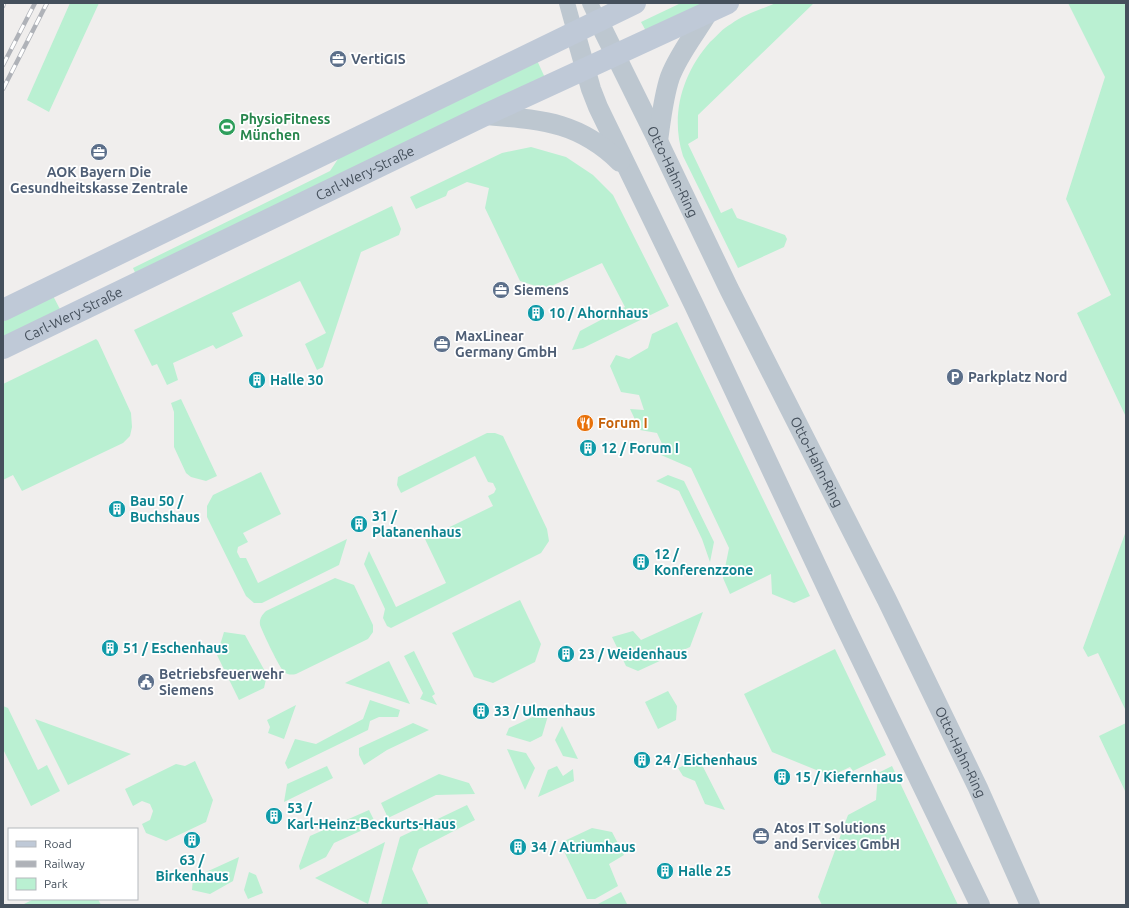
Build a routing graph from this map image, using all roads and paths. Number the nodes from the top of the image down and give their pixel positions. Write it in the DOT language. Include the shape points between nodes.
graph roads {
  1 [pos="567,3"];
  2 [pos="635,3"];
  3 [pos="719,7"];
  4 [pos="594,12"];
  5 [pos="575,32"];
  6 [pos="616,55"];
  7 [pos="585,69"];
  8 [pos="485,115"];
  9 [pos="658,141"];
  10 [pos="629,170"];
  11 [pos="3,310"];
  12 [pos="3,348"];
  13 [pos="980,905"];
  14 [pos="1030,905"];
  1 -- 5 [label="street"];
  2 -- 4 [label="main road"];
  3 -- 6 [label="main road, Carl-Wery-Straße"];
  3 -- 9 [label="street" via="683,51 670,76"];
  4 -- 5 [label="main road"];
  4 -- 6 [label="street, Otto-Hahn-Ring"];
  5 -- 7 [label="street"];
  5 -- 11 [label="main road"];
  6 -- 7 [label="main road, Carl-Wery-Straße"];
  6 -- 9 [label="street, Otto-Hahn-Ring"];
  7 -- 8 [label="main road, Carl-Wery-Straße"];
  7 -- 10 [label="street" via="598,107"];
  8 -- 10 [label="street" via="534,120 576,130 606,148"];
  8 -- 12 [label="main road, Carl-Wery-Straße"];
  9 -- 14 [label="street, Otto-Hahn-Ring" via="729,289 884,594 978,788"];
  10 -- 13 [label="street"];
}
